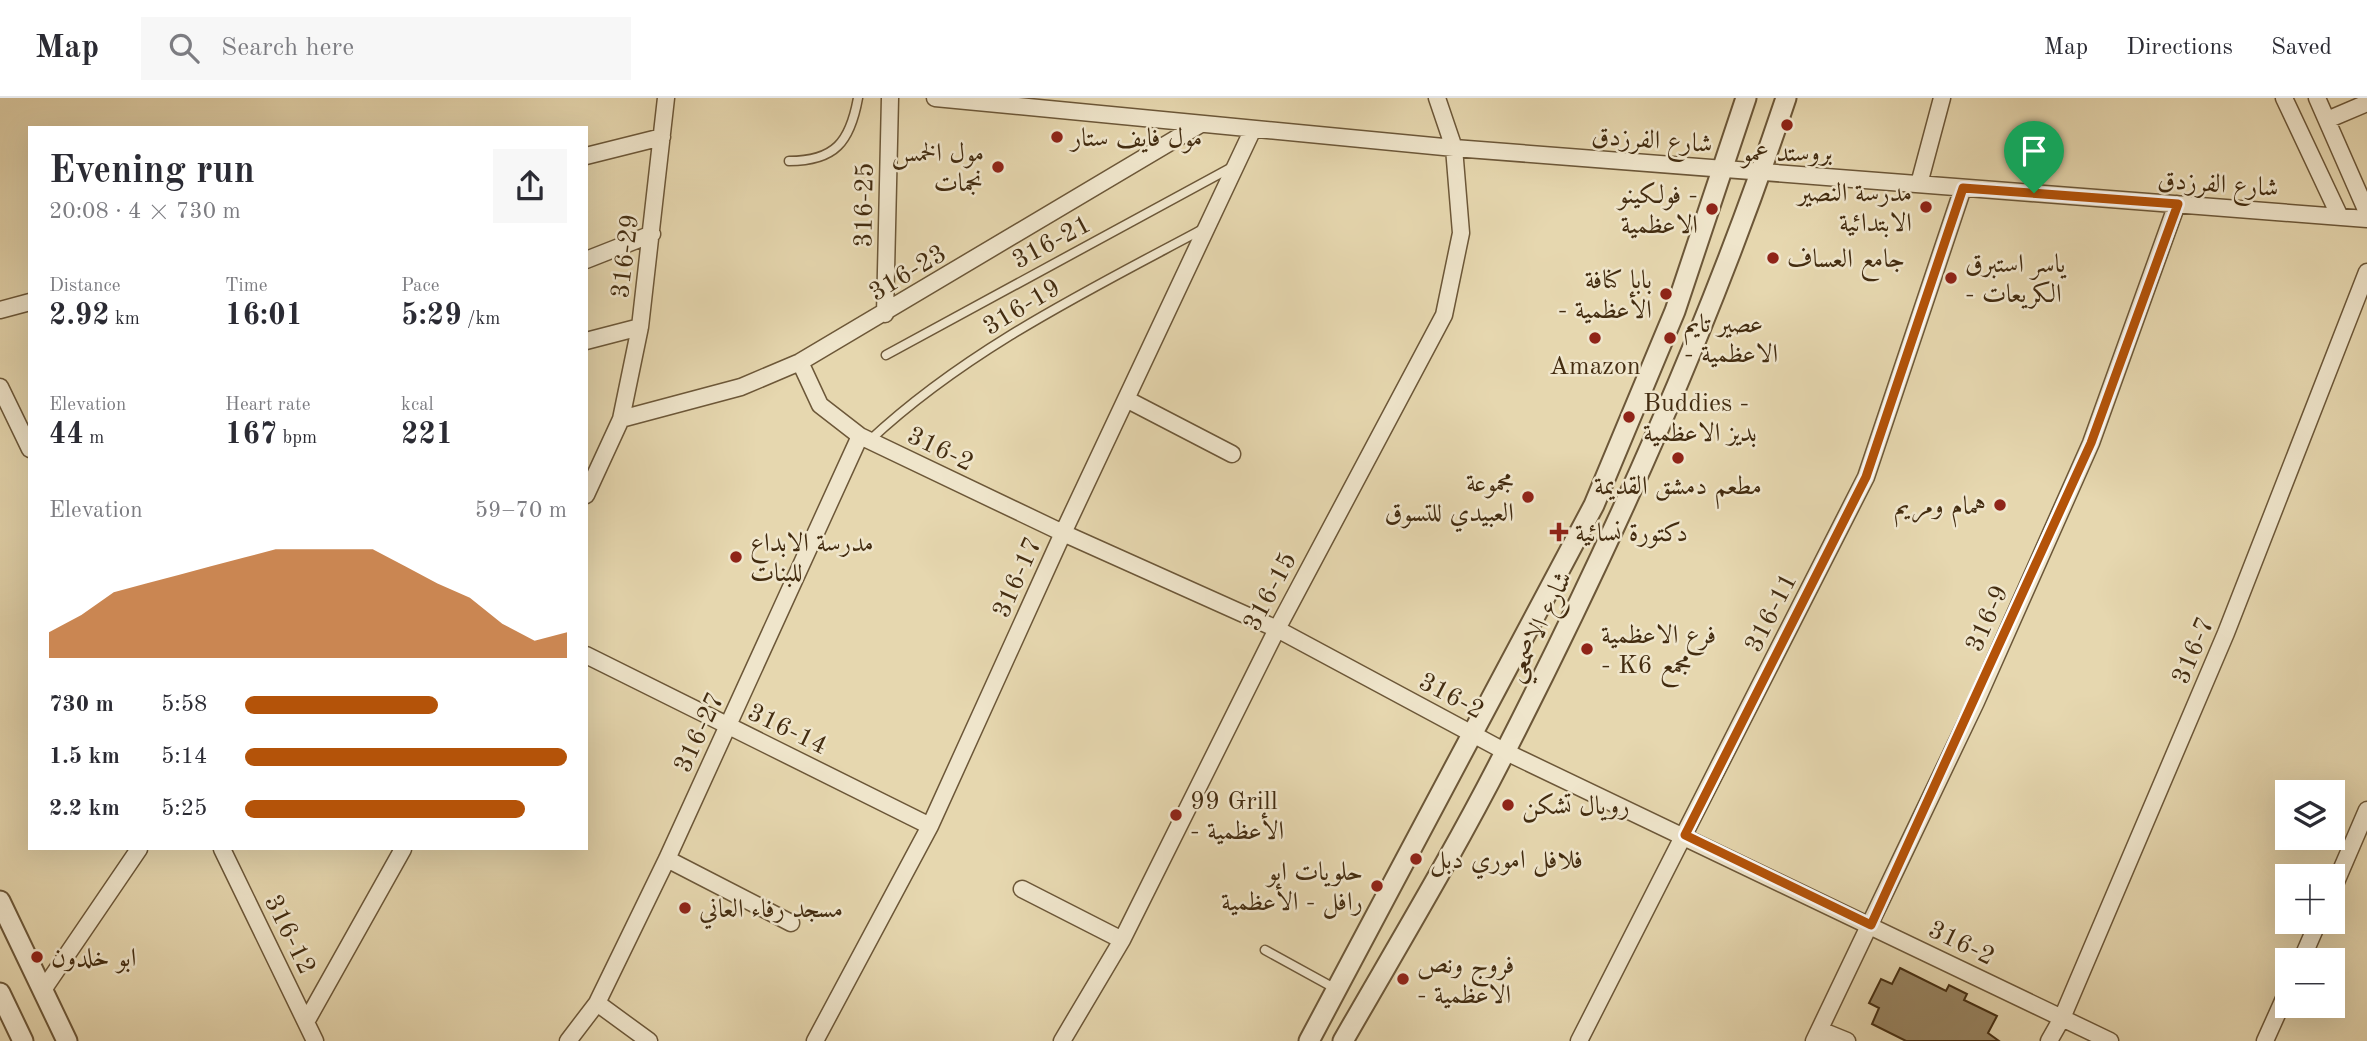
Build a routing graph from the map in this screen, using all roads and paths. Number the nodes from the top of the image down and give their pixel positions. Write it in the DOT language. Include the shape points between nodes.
graph roads {
  1 [pos="666,98"];
  2 [pos="858,98"];
  3 [pos="890,98"];
  4 [pos="935,98"];
  5 [pos="1437,98"];
  6 [pos="1746,98"];
  7 [pos="1786,98"];
  8 [pos="1942,98"];
  9 [pos="2284,98"];
  10 [pos="2318,98"];
  11 [pos="2367,103"];
  12 [pos="2327,120"];
  13 [pos="1199,125"];
  14 [pos="1253,129"];
  15 [pos="663,136"];
  16 [pos="1454,148"];
  17 [pos="588,155"];
  18 [pos="789,161"];
  19 [pos="1236,165"];
  20 [pos="1724,169"];
  21 [pos="1761,172"];
  22 [pos="1919,184"];
  23 [pos="1963,188"];
  24 [pos="2178,204"];
  25 [pos="2367,212"];
  26 [pos="2340,217"];
  27 [pos="2367,219"];
  28 [pos="1207,227"];
  29 [pos="652,234"];
  30 [pos="588,259"];
  31 [pos="2367,272"];
  32 [pos="28,303"];
  33 [pos="0,310"];
  34 [pos="885,314"];
  35 [pos="640,327"];
  36 [pos="588,340"];
  37 [pos="886,355"];
  38 [pos="800,362"];
  39 [pos="0,387"];
  40 [pos="1126,399"];
  41 [pos="621,419"];
  42 [pos="865,438"];
  43 [pos="28,445"];
  44 [pos="1232,454"];
  45 [pos="588,491"];
  46 [pos="1062,533"];
  47 [pos="1277,629"];
  48 [pos="588,656"];
  49 [pos="728,726"];
  50 [pos="1474,735"];
  51 [pos="1506,752"];
  52 [pos="2367,810"];
  53 [pos="930,826"];
  54 [pos="1685,835"];
  55 [pos="138,850"];
  56 [pos="222,850"];
  57 [pos="402,850"];
  58 [pos="667,859"];
  59 [pos="2344,864"];
  60 [pos="1022,889"];
  61 [pos="0,901"];
  62 [pos="791,923"];
  63 [pos="1871,925"];
  64 [pos="1122,940"];
  65 [pos="1265,950"];
  66 [pos="43,990"];
  67 [pos="1338,990"];
  68 [pos="0,993"];
  69 [pos="597,1003"];
  70 [pos="2062,1018"];
  71 [pos="2275,1018"];
  72 [pos="306,1022"];
  73 [pos="1817,1035"];
  74 [pos="23,1041"];
  75 [pos="67,1041"];
  76 [pos="315,1041"];
  77 [pos="568,1041"];
  78 [pos="649,1041"];
  79 [pos="815,1041"];
  80 [pos="1062,1041"];
  81 [pos="1309,1041"];
  82 [pos="1343,1041"];
  83 [pos="1579,1041"];
  84 [pos="1847,1041"];
  85 [pos="2049,1041"];
  86 [pos="2110,1041"];
  87 [pos="2265,1041"];
  1 -- 15 [label="street, 316-29"];
  2 -- 18 [label="lane" via="850,133 840,143 811,161"];
  3 -- 34 [label="street, 316-25"];
  4 -- 13 [label="street, شارع الفرزدق"];
  5 -- 16 [label="street, 316-15"];
  6 -- 20 [label="street, شارع الاصمعي"];
  7 -- 21 [label="street, شارع الاصمعي"];
  8 -- 22 [label="street"];
  9 -- 26 [label="street"];
  10 -- 12 [label="street"];
  11 -- 12 [label="street"];
  12 -- 25 [label="street"];
  13 -- 14 [label="street, شارع الفرزدق"];
  13 -- 34 [label="street, 316-23"];
  14 -- 16 [label="street, شارع الفرزدق"];
  14 -- 19 [label="street, 316-17"];
  15 -- 17 [label="street"];
  15 -- 29 [label="street, 316-29"];
  16 -- 20 [label="street, شارع الفرزدق"];
  16 -- 47 [label="street, 316-15" via="1461,233 1444,315"];
  19 -- 28 [label="street, 316-17"];
  19 -- 37 [label="lane, 316-21"];
  20 -- 21 [label="street, شارع الفرزدق"];
  20 -- 50 [label="street, شارع الاصمعي" via="1675,311 1594,505"];
  21 -- 22 [label="street, شارع الفرزدق"];
  21 -- 51 [label="street, شارع الاصمعي" via="1703,327 1622,512"];
  22 -- 23 [label="street, شارع الفرزدق"];
  23 -- 24 [label="street, شارع الفرزدق"];
  23 -- 54 [label="street, 316-11" via="1866,477"];
  24 -- 26 [label="street, شارع الفرزدق"];
  24 -- 63 [label="street, 316-9" via="2091,443"];
  26 -- 27 [label="street, شارع الفرزدق"];
  28 -- 40 [label="street, 316-17"];
  28 -- 42 [label="lane, 316-19" via="989,348"];
  29 -- 30 [label="street"];
  29 -- 35 [label="street, 316-29"];
  31 -- 70 [label="street, 316-7" via="2226,632"];
  32 -- 33 [label="street"];
  34 -- 38 [label="street, 316-23"];
  35 -- 36 [label="street"];
  35 -- 41 [label="street, 316-29"];
  38 -- 41 [label="street, 316-23" via="741,387"];
  38 -- 42 [label="street, 316-2" via="820,405"];
  39 -- 43 [label="street"];
  40 -- 44 [label="street"];
  40 -- 46 [label="street, 316-17"];
  41 -- 45 [label="street, 316-29"];
  42 -- 46 [label="street, 316-2"];
  42 -- 49 [label="street, 316-27"];
  46 -- 47 [label="street, 316-2"];
  46 -- 53 [label="street, 316-17"];
  47 -- 50 [label="street, 316-2"];
  47 -- 64 [label="street, 316-15"];
  48 -- 49 [label="street, 316-14"];
  49 -- 53 [label="street, 316-14"];
  49 -- 58 [label="street, 316-27"];
  50 -- 51 [label="street, 316-2"];
  50 -- 67 [label="street, شارع الاصمعي"];
  51 -- 54 [label="street, 316-2"];
  51 -- 82 [label="street, شارع الاصمعي"];
  52 -- 59 [label="street"];
  53 -- 79 [label="street, 316-17"];
  54 -- 63 [label="street, 316-2"];
  54 -- 83 [label="street, 316-11"];
  55 -- 66 [label="street"];
  56 -- 72 [label="street, 316-12"];
  57 -- 72 [label="street"];
  58 -- 62 [label="street"];
  58 -- 69 [label="street, 316-27"];
  60 -- 64 [label="street"];
  61 -- 66 [label="street"];
  63 -- 70 [label="street, 316-2"];
  63 -- 73 [label="street, 316-9"];
  64 -- 80 [label="street, 316-15"];
  65 -- 67 [label="lane"];
  66 -- 75 [label="street"];
  67 -- 81 [label="street, شارع الاصمعي"];
  68 -- 74 [label="street"];
  69 -- 77 [label="street, 316-27"];
  69 -- 78 [label="street"];
  70 -- 85 [label="street, 316-7"];
  70 -- 86 [label="street, 316-2"];
  71 -- 87 [label="street"];
  72 -- 76 [label="street, 316-12"];
  73 -- 84 [label="street"];
}
